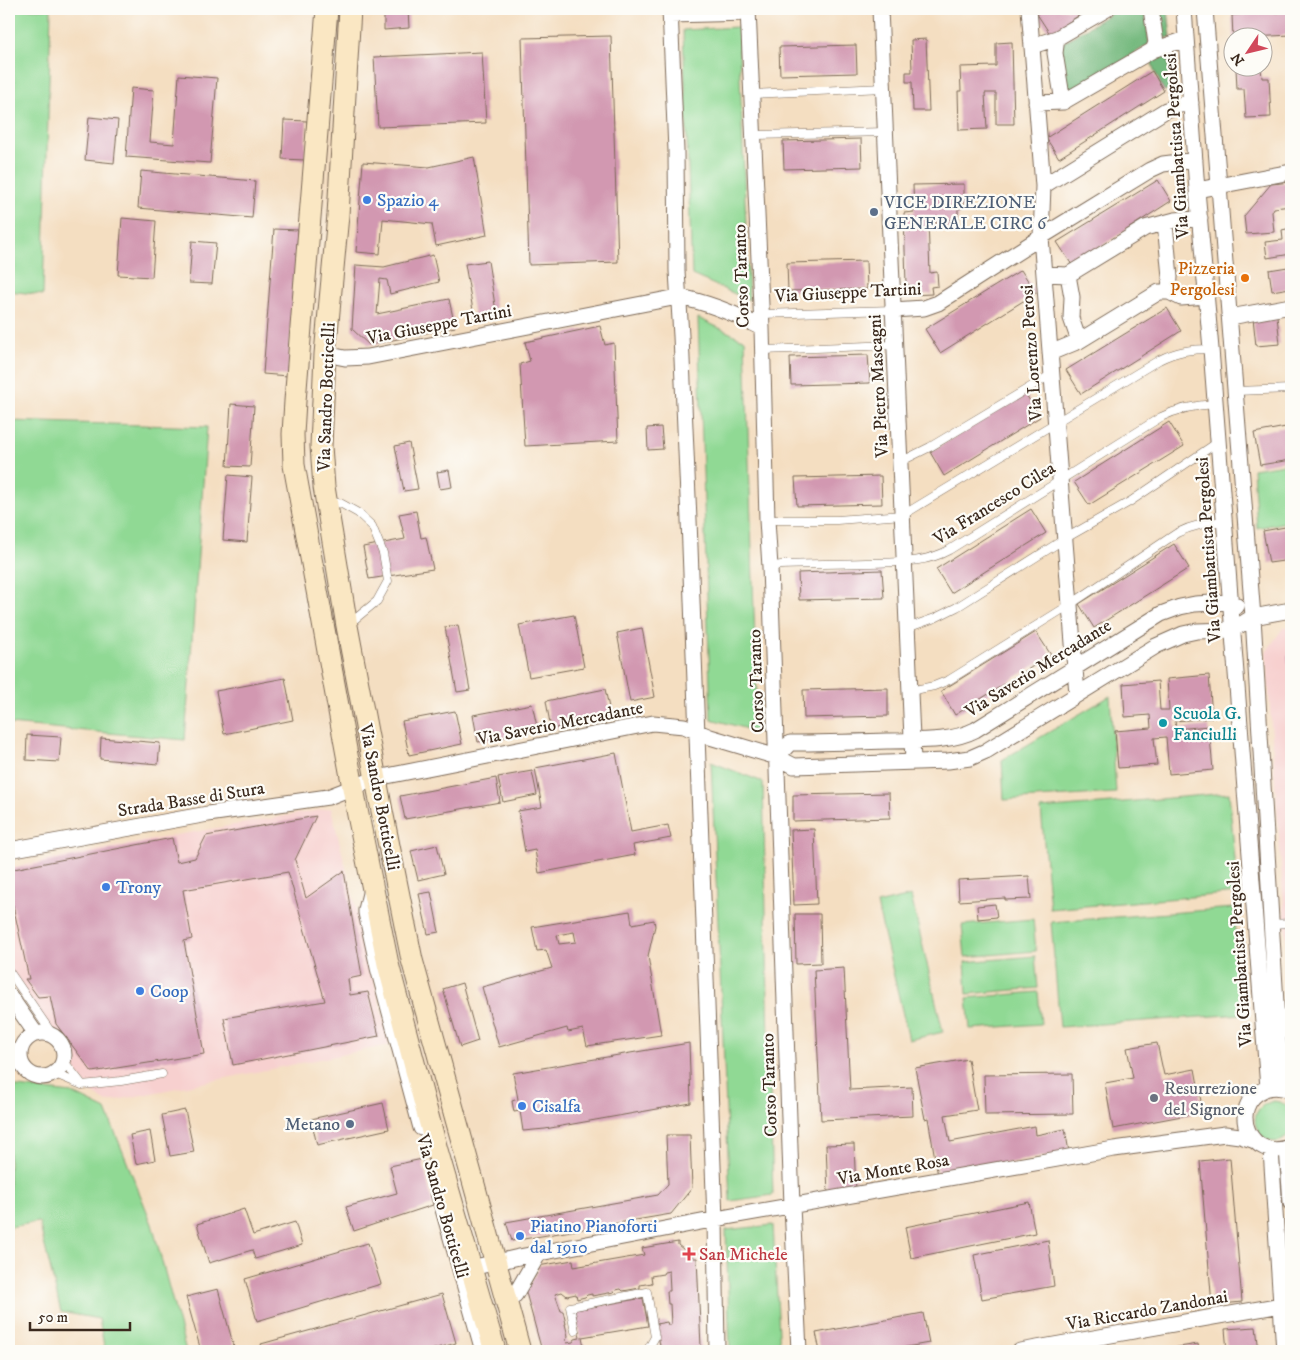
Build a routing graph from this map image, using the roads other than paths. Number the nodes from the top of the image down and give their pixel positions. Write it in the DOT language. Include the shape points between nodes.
graph roads {
  1 [pos="327,9"];
  2 [pos="350,9"];
  3 [pos="880,9"];
  4 [pos="1029,9"];
  5 [pos="1107,9"];
  6 [pos="1152,9"];
  7 [pos="1184,9"];
  8 [pos="1205,9"];
  9 [pos="667,11"];
  10 [pos="748,11"];
  11 [pos="1186,39"];
  12 [pos="1044,42"];
  13 [pos="1160,48"];
  14 [pos="884,88"];
  15 [pos="752,94"];
  16 [pos="1063,102"];
  17 [pos="1036,103"];
  18 [pos="1191,103"];
  19 [pos="886,132"];
  20 [pos="754,135"];
  21 [pos="1195,160"];
  22 [pos="1291,172"];
  23 [pos="1042,186"];
  24 [pos="1218,186"];
  25 [pos="1197,190"];
  26 [pos="1200,218"];
  27 [pos="1170,222"];
  28 [pos="1041,237"];
  29 [pos="1057,275"];
  30 [pos="1175,295"];
  31 [pos="1207,296"];
  32 [pos="678,297"];
  33 [pos="1291,306"];
  34 [pos="894,310"];
  35 [pos="1230,317"];
  36 [pos="762,321"];
  37 [pos="1079,341"];
  38 [pos="895,345"];
  39 [pos="1212,349"];
  40 [pos="763,350"];
  41 [pos="1050,353"];
  42 [pos="325,354"];
  43 [pos="1052,374"];
  44 [pos="1291,389"];
  45 [pos="1235,391"];
  46 [pos="1216,404"];
  47 [pos="1055,422"];
  48 [pos="1218,442"];
  49 [pos="900,462"];
  50 [pos="1061,479"];
  51 [pos="326,500"];
  52 [pos="902,515"];
  53 [pos="767,520"];
  54 [pos="1224,521"];
  55 [pos="1066,538"];
  56 [pos="904,562"];
  57 [pos="770,566"];
  58 [pos="1230,602"];
  59 [pos="1071,604"];
  60 [pos="1291,610"];
  61 [pos="1253,617"];
  62 [pos="347,626"];
  63 [pos="908,628"];
  64 [pos="1232,630"];
  65 [pos="1076,667"];
  66 [pos="910,691"];
  67 [pos="1077,694"];
  68 [pos="697,731"];
  69 [pos="912,740"];
  70 [pos="777,757"];
  71 [pos="913,761"];
  72 [pos="376,778"];
  73 [pos="354,788"];
  74 [pos="9,850"];
  75 [pos="1291,923"];
  76 [pos="1271,924"];
  77 [pos="9,971"];
  78 [pos="9,995"];
  79 [pos="36,1034"];
  80 [pos="55,1038"];
  81 [pos="14,1053"];
  82 [pos="63,1060"];
  83 [pos="16,1066"];
  84 [pos="53,1073"];
  85 [pos="162,1074"];
  86 [pos="82,1085"];
  87 [pos="1280,1089"];
  88 [pos="1255,1142"];
  89 [pos="1289,1147"];
  90 [pos="1271,1150"];
  91 [pos="1291,1203"];
  92 [pos="792,1206"];
  93 [pos="715,1220"];
  94 [pos="539,1253"];
  95 [pos="501,1261"];
  96 [pos="466,1269"];
  97 [pos="515,1295"];
  98 [pos="1281,1305"];
  99 [pos="575,1330"];
  100 [pos="483,1351"];
  101 [pos="495,1351"];
  102 [pos="520,1351"];
  103 [pos="530,1351"];
  104 [pos="647,1351"];
  105 [pos="718,1351"];
  106 [pos="799,1351"];
  107 [pos="1020,1351"];
  108 [pos="1284,1351"];
  1 -- 73 [label="main road, Via Sandro Botticelli" via="293,450 296,481"];
  2 -- 42 [label="main road, Via Sandro Botticelli" via="338,215"];
  3 -- 14 [label="street, Via Pietro Mascagni"];
  4 -- 12 [label="street, Via Lorenzo Perosi"];
  5 -- 12 [label="street"];
  6 -- 13 [label="street" via="1156,43"];
  7 -- 11 [label="street, Via Giambattista Pergolesi"];
  8 -- 24 [label="street, Via Giambattista Pergolesi"];
  9 -- 10 [label="street"];
  9 -- 32 [label="street" via="676,151"];
  10 -- 15 [label="street, Corso Taranto"];
  11 -- 13 [label="street"];
  11 -- 18 [label="street, Via Giambattista Pergolesi"];
  12 -- 16 [label="street" via="1055,53"];
  12 -- 17 [label="street, Via Lorenzo Perosi"];
  13 -- 16 [label="street"];
  14 -- 15 [label="lane"];
  14 -- 19 [label="street, Via Pietro Mascagni"];
  15 -- 20 [label="street, Corso Taranto"];
  16 -- 17 [label="street"];
  17 -- 23 [label="street, Via Lorenzo Perosi"];
  18 -- 21 [label="street, Via Giambattista Pergolesi"];
  18 -- 23 [label="street" via="1166,110"];
  19 -- 20 [label="lane"];
  19 -- 34 [label="street, Via Pietro Mascagni"];
  20 -- 36 [label="street, Corso Taranto"];
  21 -- 25 [label="street, Via Giambattista Pergolesi"];
  21 -- 28 [label="street, Via Giuseppe Tartini" via="1156,167"];
  22 -- 24 [label="street"];
  23 -- 28 [label="street, Via Lorenzo Perosi"];
  24 -- 25 [label="street"];
  24 -- 35 [label="street, Via Giambattista Pergolesi"];
  25 -- 26 [label="street, Via Giambattista Pergolesi"];
  26 -- 27 [label="street"];
  26 -- 31 [label="street, Via Giambattista Pergolesi"];
  27 -- 29 [label="street" via="1145,228"];
  27 -- 30 [label="street" via="1170,277"];
  28 -- 29 [label="street, Via Lorenzo Perosi"];
  28 -- 34 [label="street, Via Giuseppe Tartini" via="938,304"];
  29 -- 37 [label="street" via="1072,297 1071,318"];
  29 -- 41 [label="street, Via Lorenzo Perosi"];
  30 -- 31 [label="street"];
  30 -- 37 [label="street" via="1159,292"];
  31 -- 39 [label="street, Via Giambattista Pergolesi"];
  32 -- 36 [label="street, Via Giuseppe Tartini" via="745,319"];
  32 -- 42 [label="street, Via Giuseppe Tartini" via="368,357 345,358"];
  32 -- 68 [label="street"];
  33 -- 35 [label="street"];
  34 -- 36 [label="lane, Via Giuseppe Tartini"];
  34 -- 38 [label="street, Via Pietro Mascagni"];
  35 -- 45 [label="street, Via Giambattista Pergolesi"];
  36 -- 40 [label="street, Corso Taranto"];
  37 -- 41 [label="street"];
  38 -- 40 [label="lane"];
  38 -- 49 [label="street, Via Pietro Mascagni"];
  39 -- 46 [label="street, Via Giambattista Pergolesi"];
  39 -- 47 [label="lane, Via Francesco Cilea" via="1187,350 1166,356"];
  40 -- 53 [label="street, Corso Taranto"];
  41 -- 43 [label="street, Via Lorenzo Perosi"];
  42 -- 51 [label="main road, Via Sandro Botticelli" via="321,446"];
  43 -- 47 [label="street, Via Lorenzo Perosi"];
  43 -- 49 [label="lane"];
  44 -- 45 [label="lane"];
  45 -- 61 [label="street, Via Giambattista Pergolesi"];
  46 -- 48 [label="street, Via Giambattista Pergolesi"];
  46 -- 50 [label="lane, Via Francesco Cilea" via="1188,407 1166,415"];
  47 -- 50 [label="street, Via Lorenzo Perosi"];
  47 -- 52 [label="lane, Via Francesco Cilea"];
  48 -- 54 [label="street, Via Giambattista Pergolesi"];
  48 -- 55 [label="lane" via="1123,506"];
  49 -- 52 [label="street, Via Pietro Mascagni"];
  50 -- 55 [label="street, Via Lorenzo Perosi"];
  50 -- 56 [label="lane, Via Francesco Cilea" via="946,552"];
  51 -- 62 [label="main road, Via Sandro Botticelli"];
  51 -- 62 [label="lane" via="358,513 372,526 383,553 388,581 377,601"];
  52 -- 53 [label="lane, Via Francesco Cilea" via="837,520"];
  52 -- 56 [label="street, Via Pietro Mascagni"];
  53 -- 57 [label="street, Corso Taranto"];
  54 -- 58 [label="street, Via Giambattista Pergolesi"];
  54 -- 59 [label="lane" via="1202,524 1178,533"];
  55 -- 59 [label="street, Via Lorenzo Perosi"];
  55 -- 63 [label="lane" via="953,610"];
  56 -- 57 [label="lane, Via Francesco Cilea"];
  56 -- 63 [label="street, Via Pietro Mascagni"];
  57 -- 70 [label="street, Corso Taranto"];
  58 -- 61 [label="street"];
  58 -- 64 [label="street, Via Giambattista Pergolesi"];
  58 -- 65 [label="street, Via Saverio Mercadante" via="1192,604 1167,611"];
  59 -- 65 [label="street, Via Lorenzo Perosi"];
  59 -- 66 [label="lane" via="947,682"];
  60 -- 61 [label="street, Via Saverio Mercadante"];
  61 -- 64 [label="street, Via Saverio Mercadante"];
  61 -- 76 [label="street, Via Giambattista Pergolesi"];
  62 -- 72 [label="main road, Via Sandro Botticelli"];
  63 -- 66 [label="street, Via Pietro Mascagni"];
  64 -- 67 [label="street, Via Saverio Mercadante" via="1192,632 1172,638"];
  64 -- 87 [label="street, Via Giambattista Pergolesi"];
  65 -- 67 [label="street, Via Lorenzo Perosi"];
  65 -- 69 [label="street, Via Saverio Mercadante" via="967,734"];
  66 -- 69 [label="street, Via Pietro Mascagni"];
  67 -- 71 [label="street, Via Saverio Mercadante" via="982,754 953,761"];
  68 -- 70 [label="street, Via Saverio Mercadante"];
  68 -- 72 [label="street, Via Saverio Mercadante" via="684,726 653,723"];
  68 -- 93 [label="street"];
  69 -- 70 [label="street, Via Saverio Mercadante" via="790,743"];
  69 -- 71 [label="street, Via Pietro Mascagni"];
  70 -- 71 [label="street, Via Saverio Mercadante" via="794,766"];
  70 -- 92 [label="street, Corso Taranto"];
  72 -- 73 [label="street, Strada Basse di Stura"];
  72 -- 95 [label="main road, Via Sandro Botticelli" via="412,960"];
  73 -- 74 [label="street, Strada Basse di Stura" via="328,797 208,814"];
  73 -- 96 [label="main road, Via Sandro Botticelli" via="388,964"];
  75 -- 76 [label="lane"];
  76 -- 87 [label="street, Via Giambattista Pergolesi"];
  77 -- 80 [label="lane"];
  78 -- 79 [label="street"];
  79 -- 80 [label="street" via="49,1034"];
  79 -- 81 [label="street"];
  80 -- 82 [label="street" via="60,1042"];
  81 -- 83 [label="street" via="21,1062"];
  82 -- 84 [label="street"];
  82 -- 86 [label="lane"];
  83 -- 84 [label="street" via="40,1076"];
  84 -- 86 [label="lane"];
  85 -- 86 [label="lane"];
  87 -- 88 [label="street" via="1255,1095 1250,1101 1246,1126"];
  88 -- 90 [label="street, Via Monte Rosa"];
  88 -- 92 [label="street, Via Monte Rosa" via="1225,1134 1114,1149"];
  89 -- 90 [label="street"];
  89 -- 91 [label="street"];
  90 -- 98 [label="street"];
  92 -- 93 [label="street, Via Monte Rosa"];
  92 -- 106 [label="street, Corso Taranto"];
  93 -- 94 [label="street, Via Monte Rosa"];
  93 -- 105 [label="street"];
  94 -- 95 [label="street, Via Monte Rosa"];
  94 -- 97 [label="street"];
  95 -- 96 [label="street, Via Monte Rosa"];
  95 -- 97 [label="street, Via Sandro Botticelli"];
  95 -- 102 [label="main road, Via Sandro Botticelli"];
  96 -- 100 [label="street, Via Sandro Botticelli"];
  96 -- 101 [label="main road, Via Sandro Botticelli"];
  97 -- 103 [label="street, Via Sandro Botticelli"];
  98 -- 107 [label="street, Via Riccardo Zandonai"];
  98 -- 108 [label="street"];
  99 -- 104 [label="lane" via="570,1307 648,1292 655,1337"];
}
